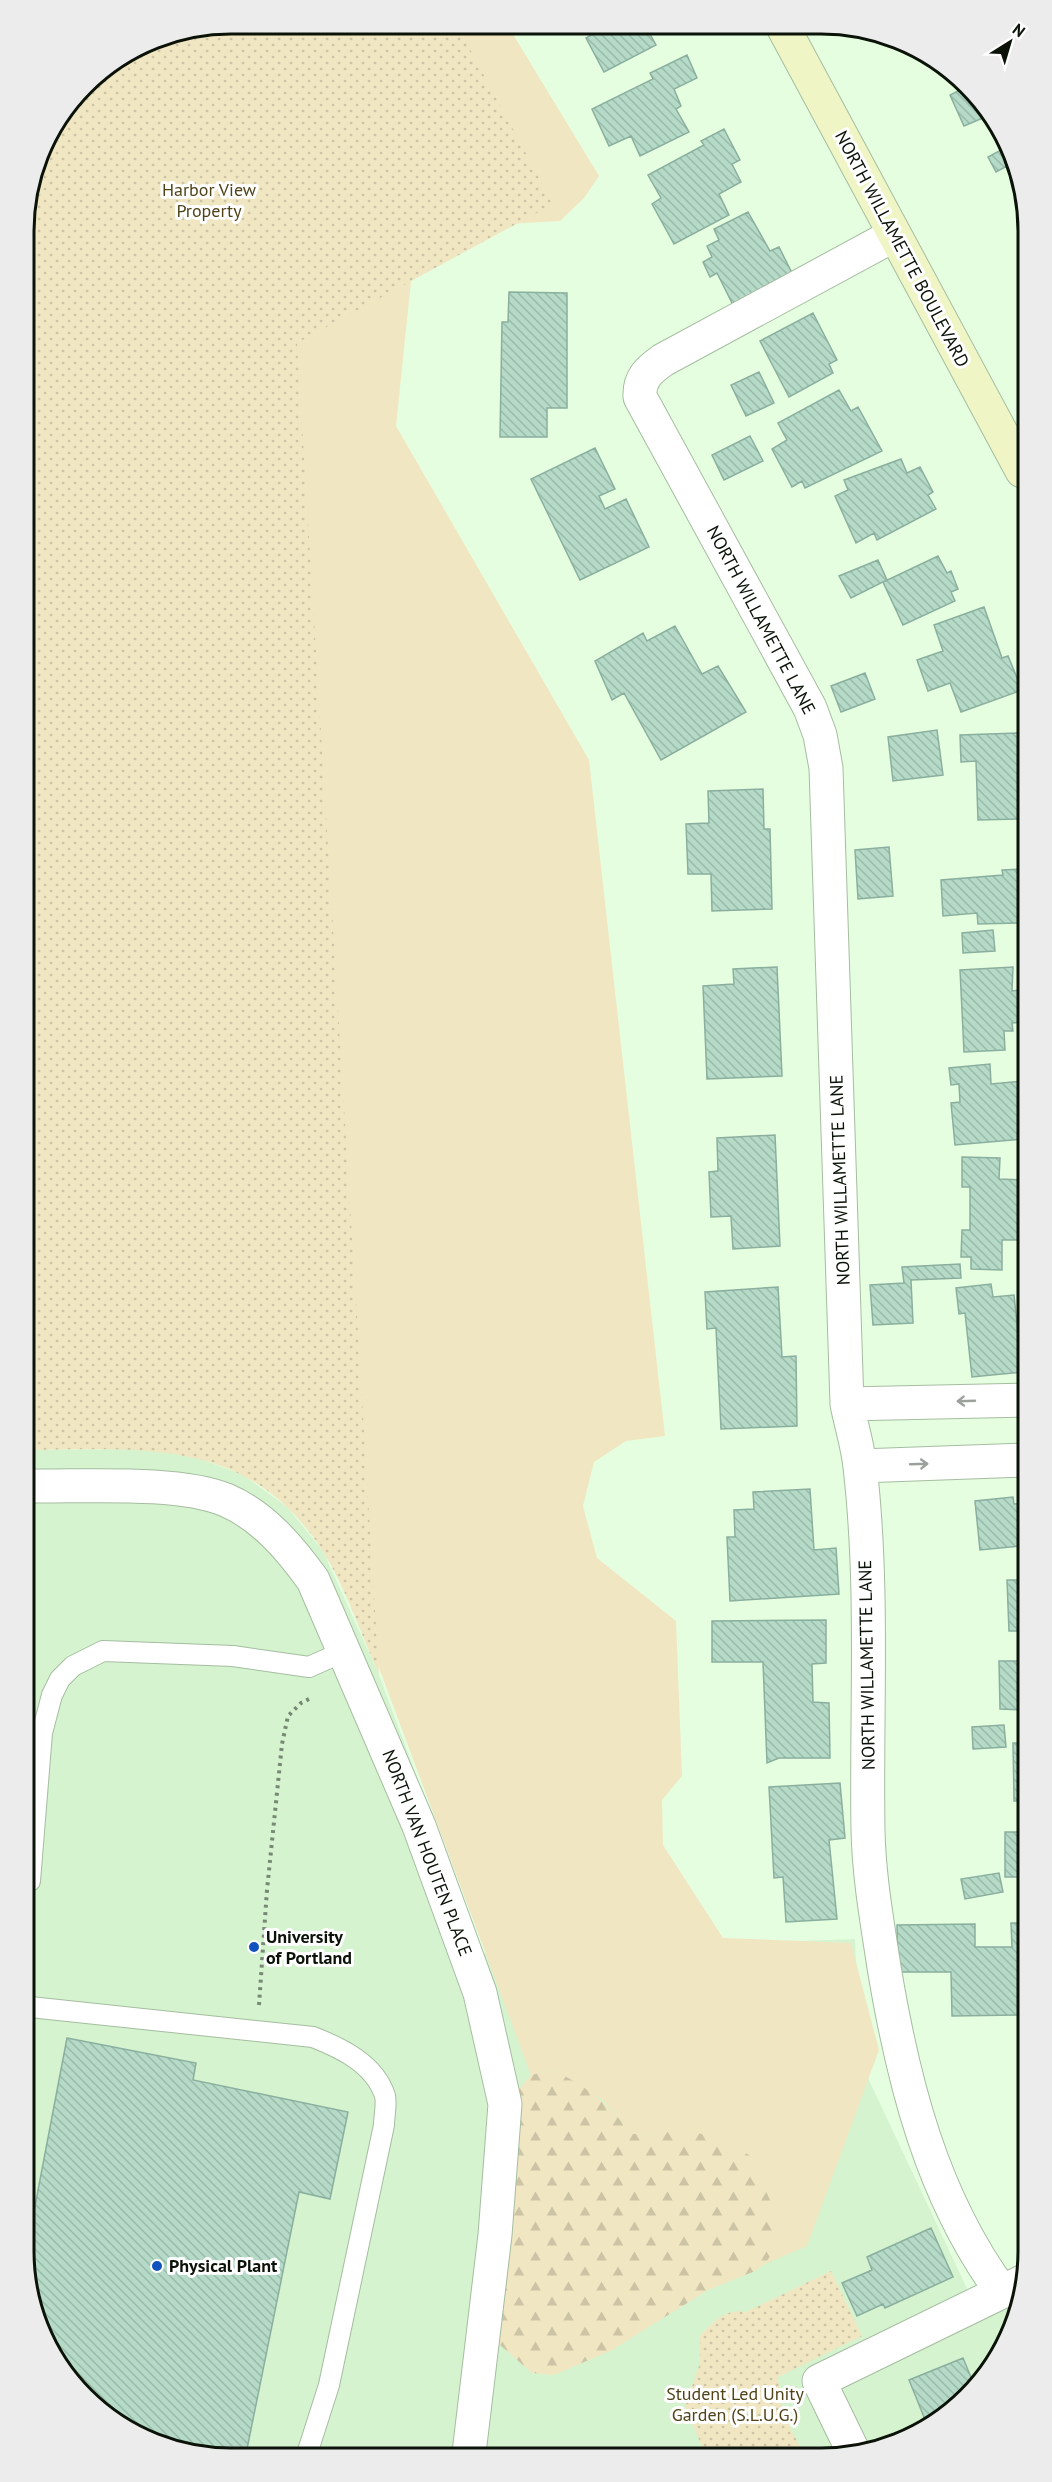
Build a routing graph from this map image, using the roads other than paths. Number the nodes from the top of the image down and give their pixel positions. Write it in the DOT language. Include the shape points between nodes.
graph roads {
  1 [pos="787,34"];
  2 [pos="894,235"];
  3 [pos="1018,463"];
  4 [pos="1017,1400"];
  5 [pos="847,1404"];
  6 [pos="1017,1460"];
  7 [pos="860,1466"];
  8 [pos="34,1486"];
  9 [pos="351,1665"];
  10 [pos="34,1829"];
  11 [pos="34,2007"];
  12 [pos="1013,2287"];
  13 [pos="850,2445"];
  14 [pos="310,2448"];
  15 [pos="470,2448"];
  1 -- 2 [label="main road, NORTH WILLAMETTE BOULEVARD"];
  2 -- 3 [label="main road, NORTH WILLAMETTE BOULEVARD"];
  2 -- 5 [label="street, NORTH WILLAMETTE LANE" via="663,360 650,369 640,388 640,397 810,708 820,735 826,768"];
  4 -- 5 [label="street, one-way"];
  5 -- 7 [label="street, NORTH WILLAMETTE LANE"];
  7 -- 6 [label="street, one-way"];
  7 -- 12 [label="street, NORTH WILLAMETTE LANE" via="868,1597 871,1886 890,2006 925,2145 982,2265"];
  8 -- 9 [label="street, NORTH VAN HOUTEN PLACE" via="198,1491 227,1501 262,1523 288,1546 313,1580"];
  9 -- 10 [label="lane" via="309,1667 233,1656 103,1651 73,1666 52,1695 42,1733"];
  9 -- 15 [label="street, NORTH VAN HOUTEN PLACE" via="419,1826 480,1993 505,2104 495,2235"];
  11 -- 14 [label="lane" via="313,2037 340,2048 368,2068 385,2097 384,2125 329,2385"];
  12 -- 13 [label="street" via="819,2381"];
}
